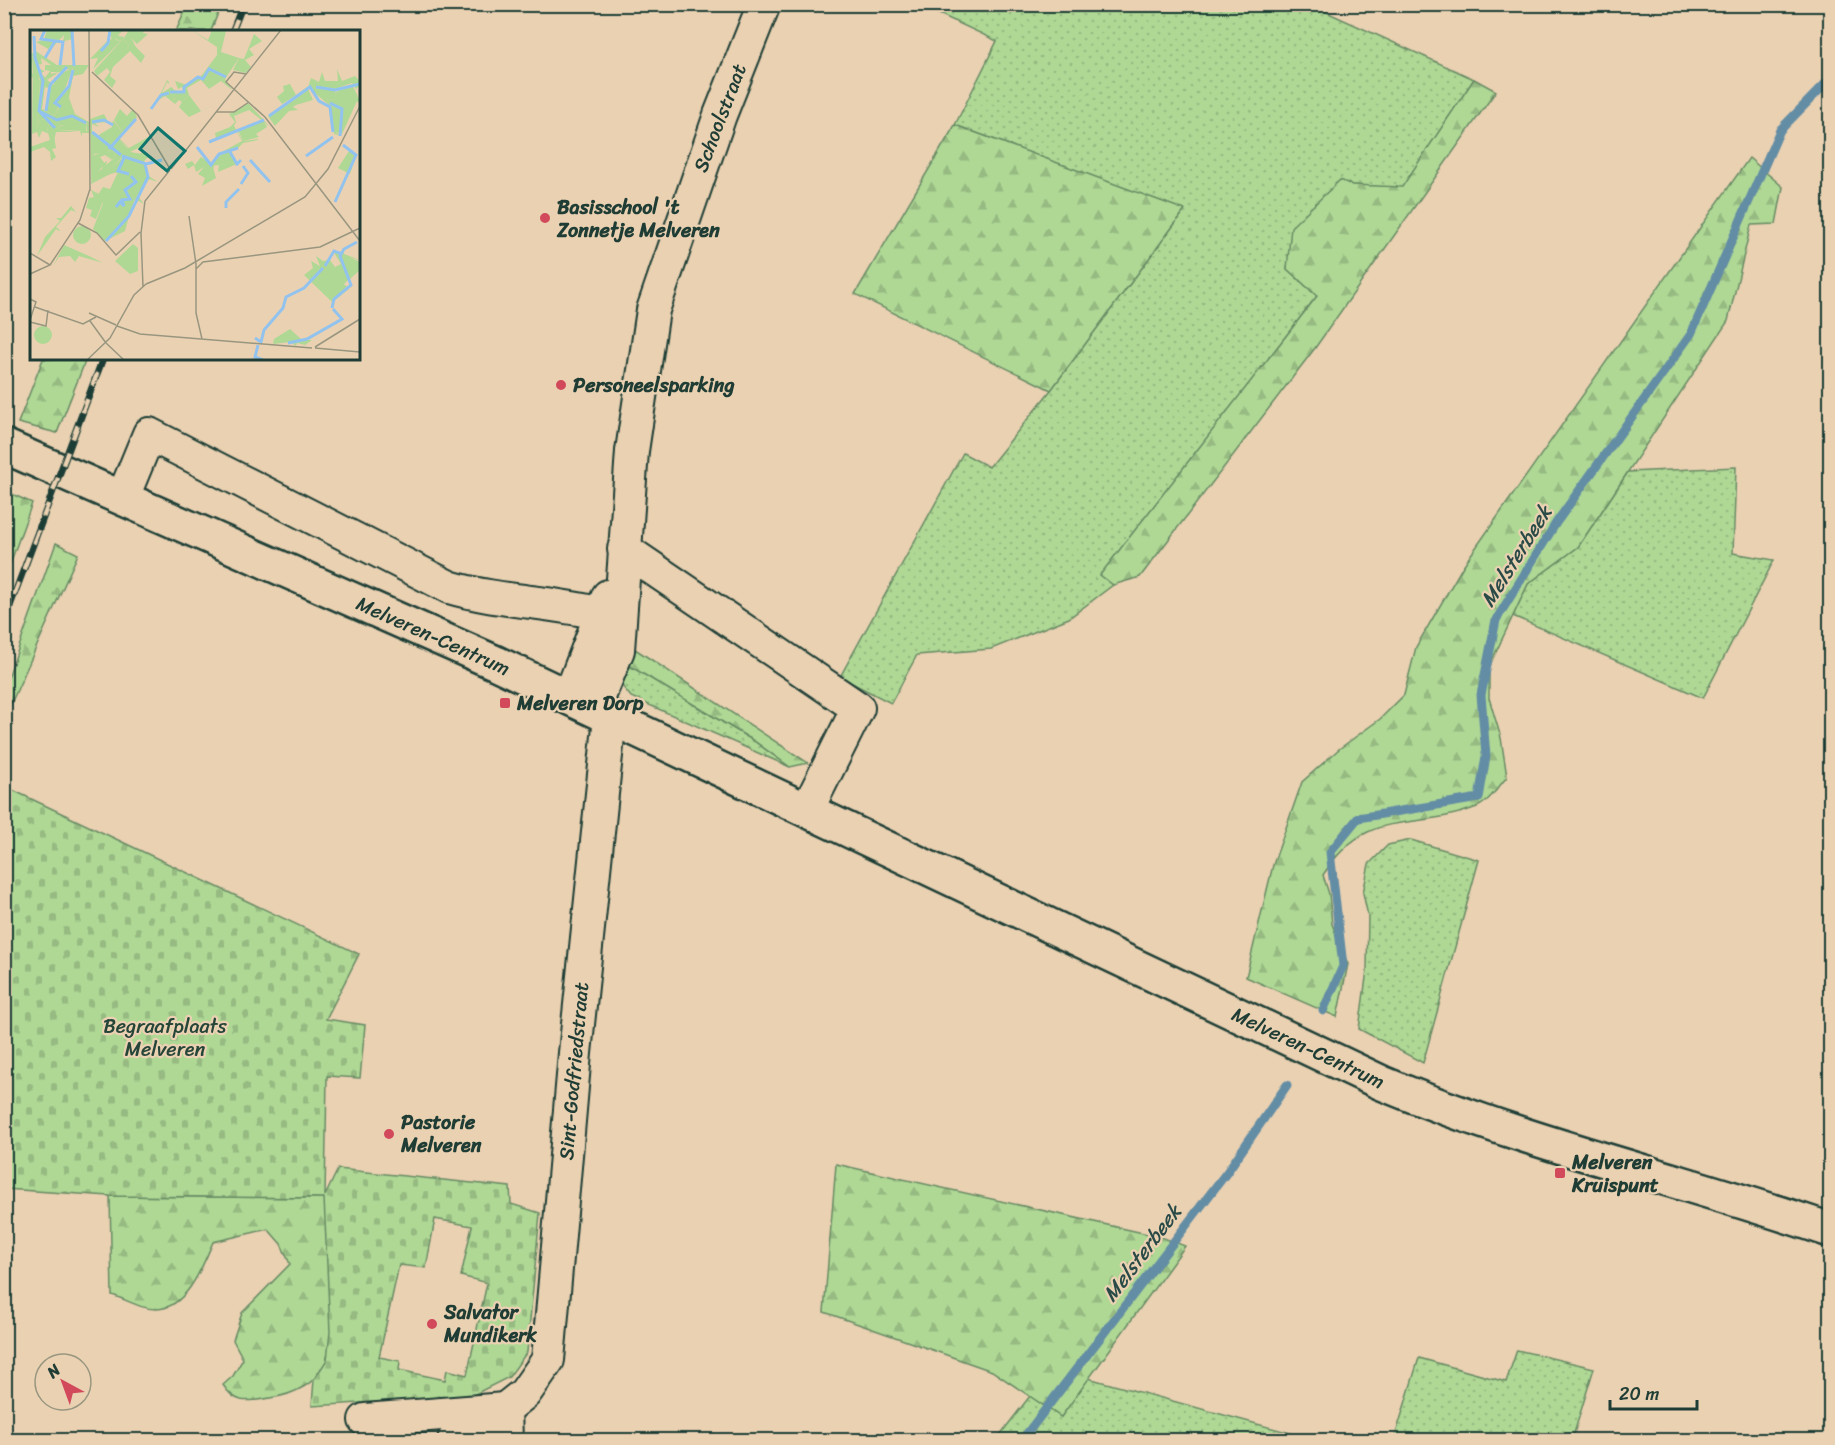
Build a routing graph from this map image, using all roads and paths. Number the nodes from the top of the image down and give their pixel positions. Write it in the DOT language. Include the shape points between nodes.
graph roads {
  1 [pos="764,4"];
  2 [pos="4,446"];
  3 [pos="123,497"];
  4 [pos="624,549"];
  5 [pos="601,614"];
  6 [pos="591,708"];
  7 [pos="807,810"];
  8 [pos="1830,1230"];
  9 [pos="505,1409"];
  10 [pos="365,1420"];
  11 [pos="454,1440"];
  12 [pos="506,1440"];
  1 -- 4 [label="street, Schoolstraat" via="720,115 653,310 632,451"];
  2 -- 3 [label="main road, Melveren-Centrum"];
  3 -- 5 [label="street" via="149,434 449,587"];
  3 -- 6 [label="main road, Melveren-Centrum"];
  4 -- 5 [label="street, Schoolstraat"];
  4 -- 6 [label="street, Schoolstraat" via="618,650"];
  4 -- 7 [label="street" via="858,708"];
  5 -- 6 [label="street, Schoolstraat"];
  6 -- 7 [label="main road, Melveren-Centrum"];
  6 -- 9 [label="street, Sint-Godfriedstraat" via="575,1053 548,1360 525,1393"];
  7 -- 8 [label="main road, Melveren-Centrum" via="1234,1014 1450,1111"];
  9 -- 10 [label="street"];
  9 -- 11 [label="street, Sint-Godfriedstraat"];
  9 -- 12 [label="street"];
}
